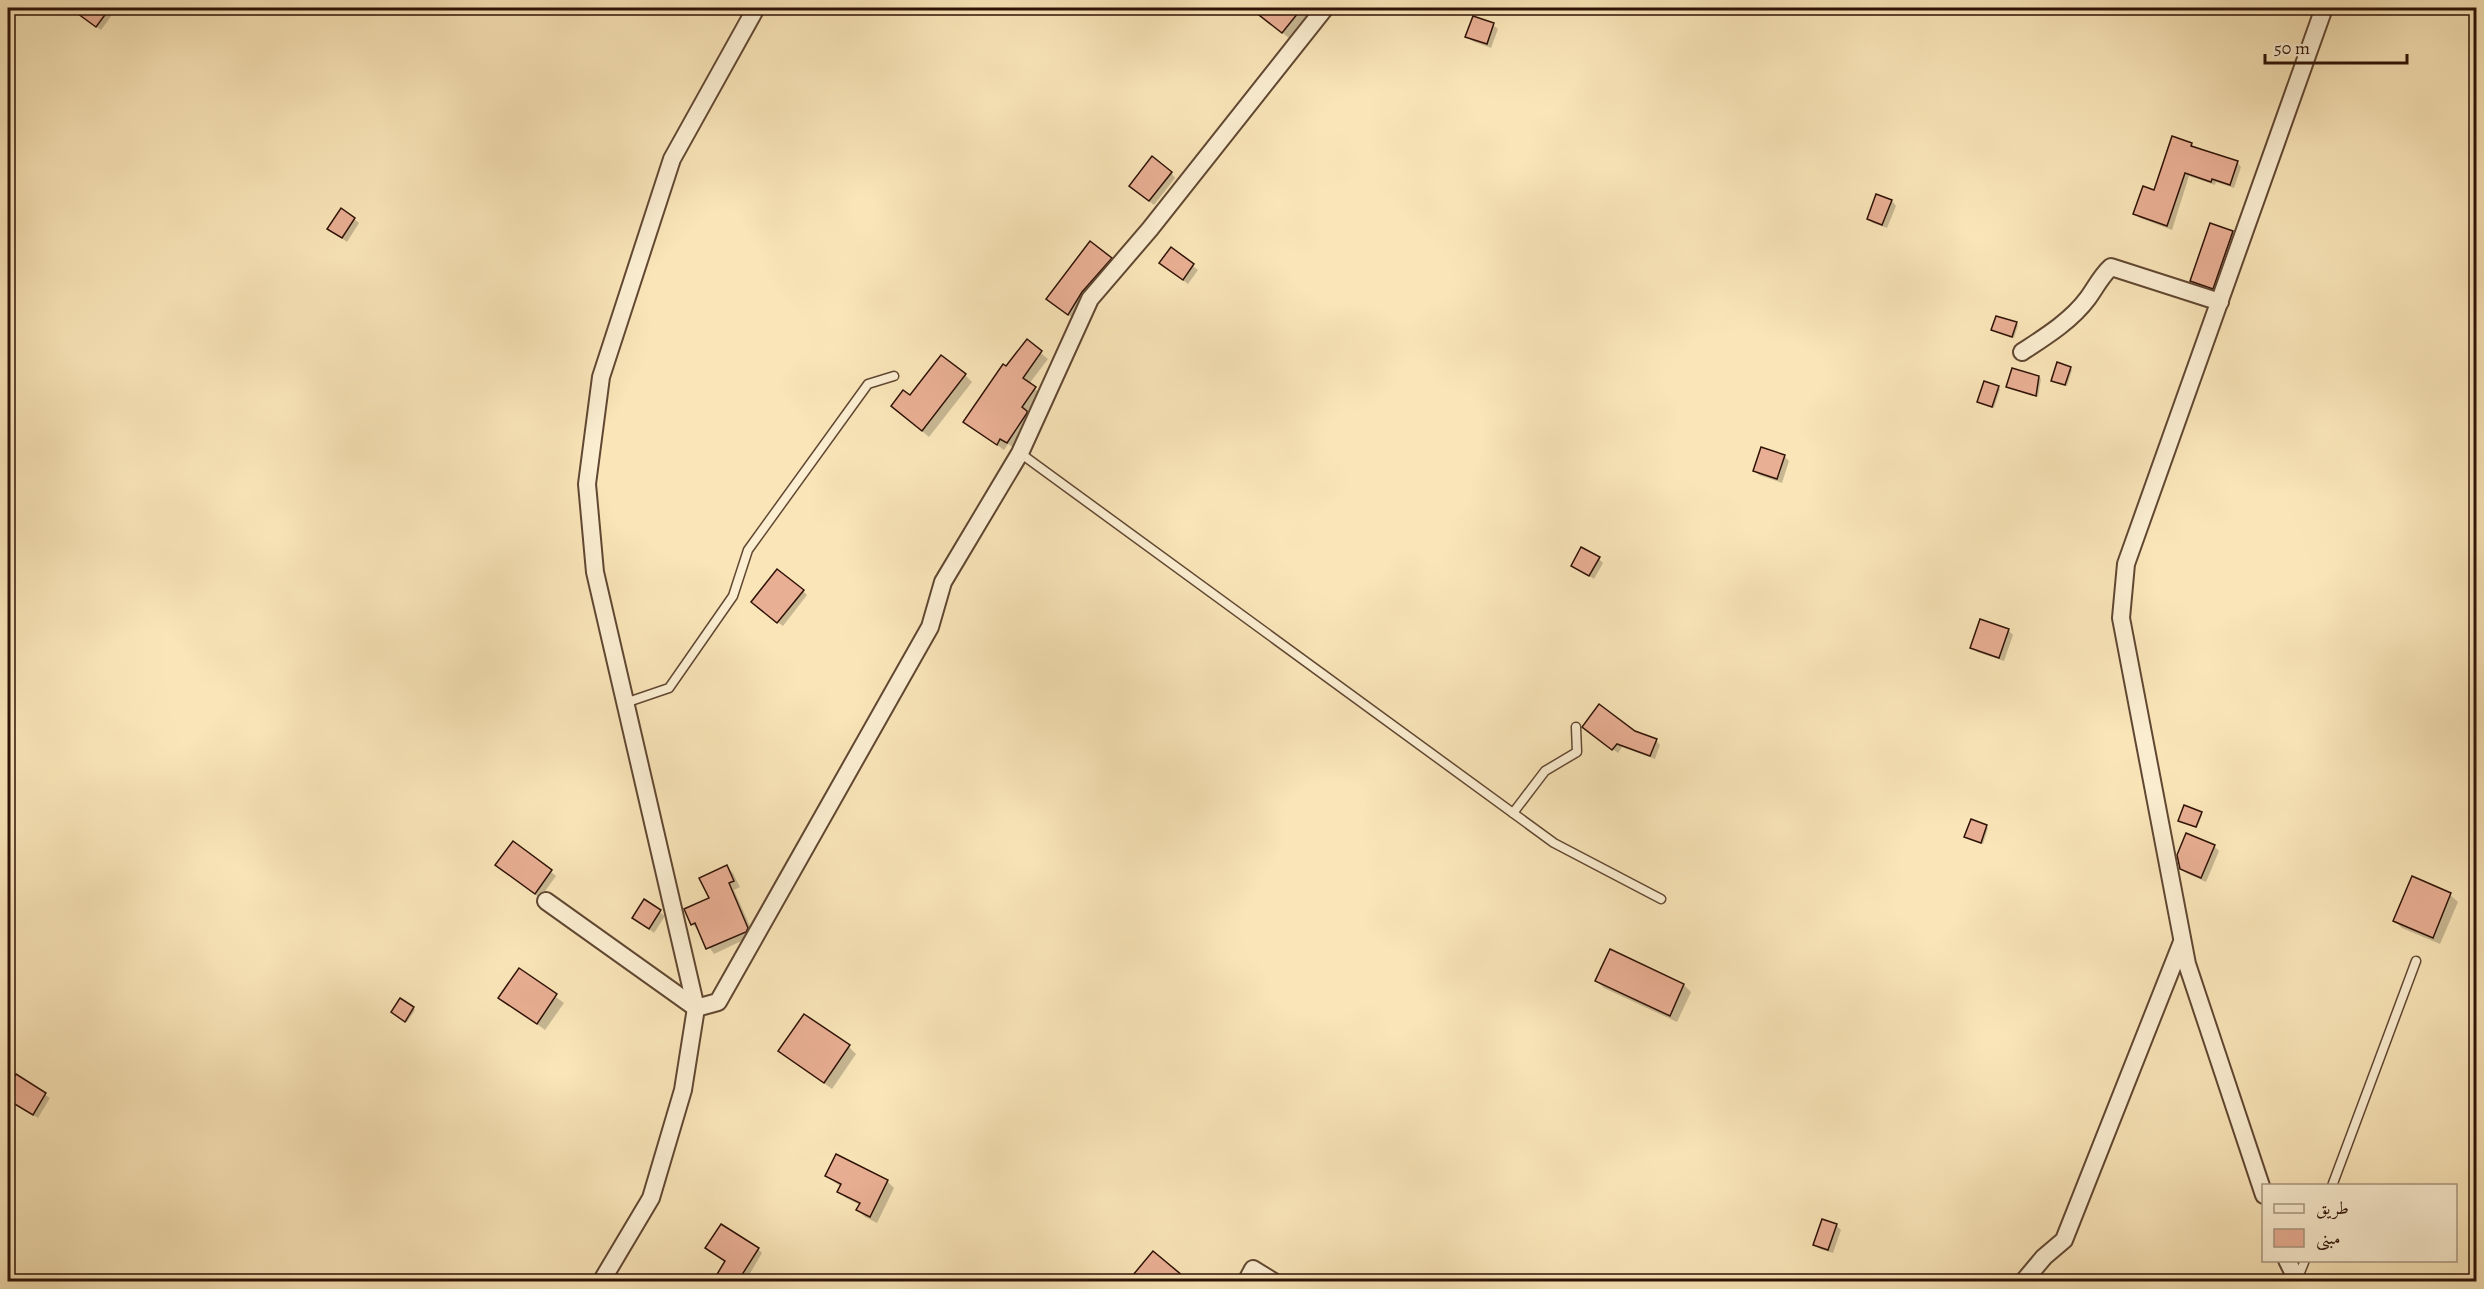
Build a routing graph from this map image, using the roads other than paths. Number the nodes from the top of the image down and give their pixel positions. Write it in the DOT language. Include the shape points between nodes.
graph roads {
  1 [pos="756,8"];
  2 [pos="1324,8"];
  3 [pos="2324,8"];
  4 [pos="2220,302"];
  5 [pos="2022,352"];
  6 [pos="894,376"];
  7 [pos="1020,453"];
  8 [pos="625,703"];
  9 [pos="1576,727"];
  10 [pos="1513,813"];
  11 [pos="1661,899"];
  12 [pos="546,901"];
  13 [pos="2182,941"];
  14 [pos="2416,961"];
  15 [pos="696,1008"];
  16 [pos="2332,1184"];
  17 [pos="2262,1189"];
  18 [pos="2288,1262"];
  19 [pos="2304,1262"];
  20 [pos="601,1281"];
  21 [pos="1246,1281"];
  22 [pos="1274,1281"];
  23 [pos="2023,1281"];
  24 [pos="2297,1281"];
  1 -- 8 [label="street" via="672,159 601,377 587,484 595,572"];
  2 -- 7 [label="street" via="1090,299"];
  3 -- 4 [label="street"];
  4 -- 5 [label="street" via="2111,267 2088,299 2055,331"];
  4 -- 13 [label="street" via="2126,564 2121,618"];
  6 -- 8 [label="lane" via="868,384 748,550 733,596 669,688"];
  7 -- 10 [label="lane"];
  7 -- 15 [label="street" via="944,582 930,627 718,1002"];
  8 -- 15 [label="street"];
  9 -- 10 [label="lane" via="1577,752 1545,771"];
  10 -- 11 [label="lane" via="1554,843"];
  12 -- 15 [label="street"];
  13 -- 17 [label="street"];
  13 -- 23 [label="street" via="2064,1240"];
  14 -- 16 [label="lane"];
  15 -- 20 [label="street" via="683,1090 651,1198"];
  18 -- 24 [label="street"];
  19 -- 24 [label="lane"];
  21 -- 22 [label="street" via="1253,1269"];
}
